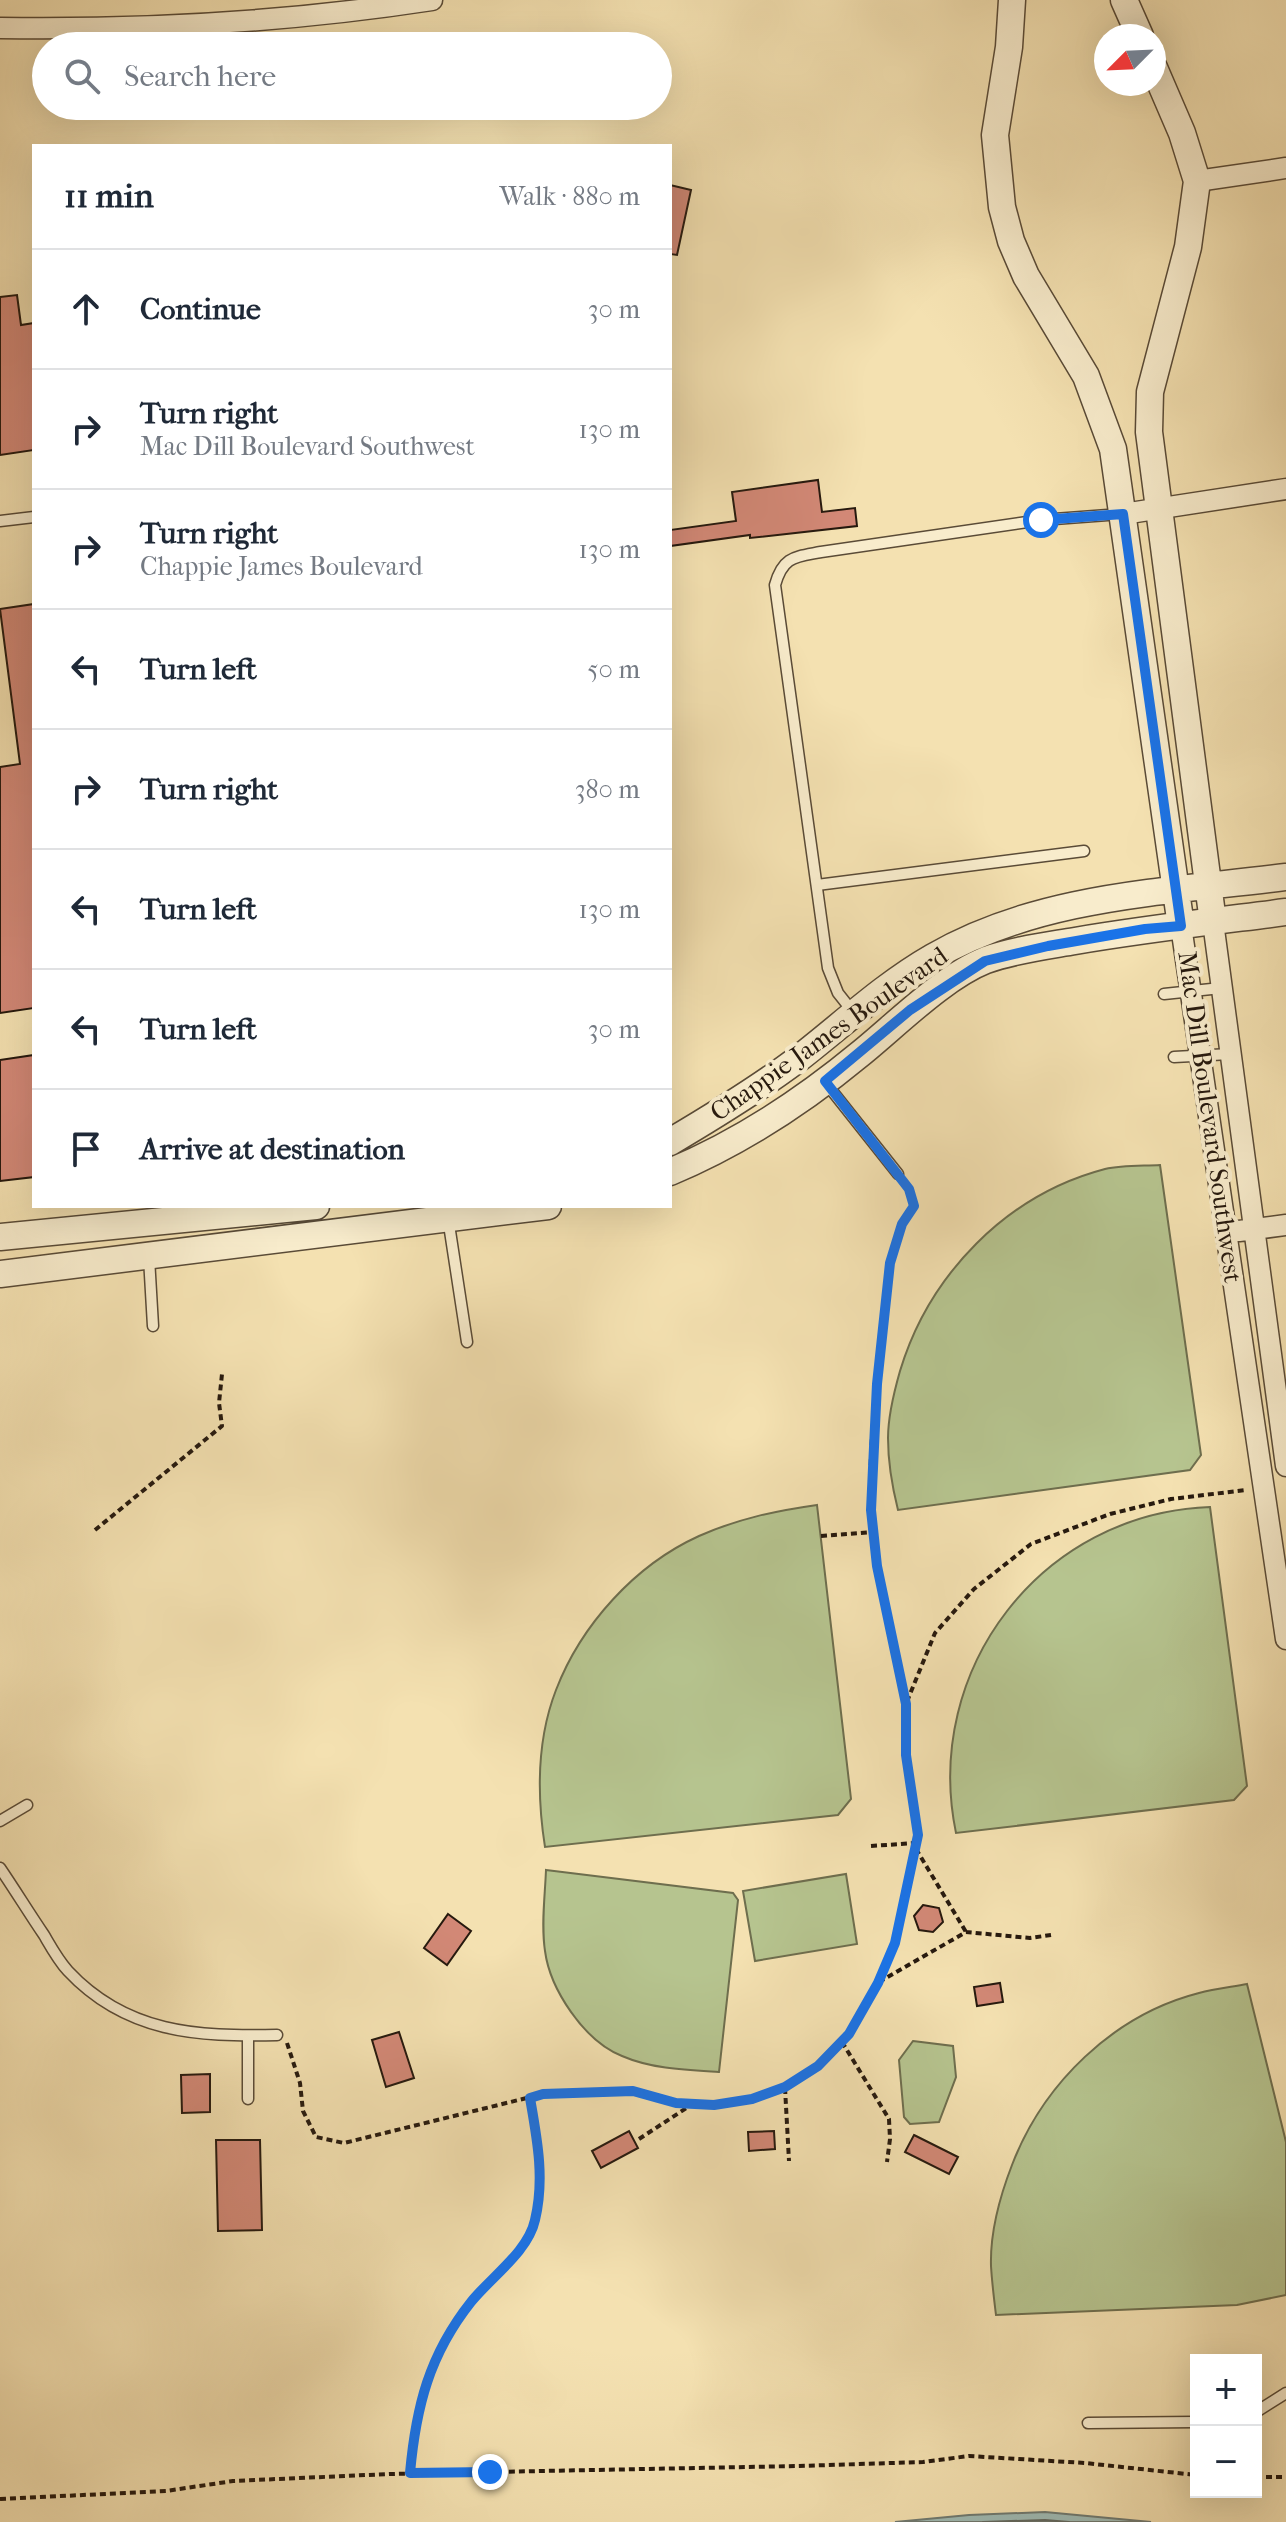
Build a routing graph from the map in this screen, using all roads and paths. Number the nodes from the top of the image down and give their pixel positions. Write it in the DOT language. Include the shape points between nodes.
graph roads {
  1 [pos="432,0"];
  2 [pos="1012,0"];
  3 [pos="1124,0"];
  4 [pos="1135,24"];
  5 [pos="0,28"];
  6 [pos="1166,96"];
  7 [pos="1286,168"];
  8 [pos="1197,181"];
  9 [pos="1286,489"];
  10 [pos="1158,509"];
  11 [pos="1123,514"];
  12 [pos="32,517"];
  13 [pos="0,521"];
  14 [pos="1084,851"];
  15 [pos="1286,877"];
  16 [pos="817,885"];
  17 [pos="1208,886"];
  18 [pos="1176,891"];
  19 [pos="1286,912"];
  20 [pos="1213,922"];
  21 [pos="1181,926"];
  22 [pos="1221,988"];
  23 [pos="1192,990"];
  24 [pos="1164,994"];
  25 [pos="854,1013"];
  26 [pos="1230,1054"];
  27 [pos="1201,1056"];
  28 [pos="1174,1057"];
  29 [pos="825,1081"];
  30 [pos="672,1141"];
  31 [pos="672,1171"];
  32 [pos="898,1174"];
  33 [pos="296,1208"];
  34 [pos="514,1208"];
  35 [pos="447,1212"];
  36 [pos="1286,1225"];
  37 [pos="1252,1230"];
  38 [pos="1227,1232"];
  39 [pos="0,1237"];
  40 [pos="149,1256"];
  41 [pos="0,1274"];
  42 [pos="153,1326"];
  43 [pos="467,1342"];
  44 [pos="222,1374"];
  45 [pos="1286,1466"];
  46 [pos="1264,1488"];
  47 [pos="95,1530"];
  48 [pos="873,1532"];
  49 [pos="821,1536"];
  50 [pos="1286,1639"];
  51 [pos="906,1704"];
  52 [pos="27,1805"];
  53 [pos="0,1821"];
  54 [pos="916,1845"];
  55 [pos="871,1846"];
  56 [pos="0,1868"];
  57 [pos="966,1932"];
  58 [pos="1051,1935"];
  59 [pos="878,1983"];
  60 [pos="277,2035"];
  61 [pos="248,2036"];
  62 [pos="842,2042"];
  63 [pos="785,2087"];
  64 [pos="530,2098"];
  65 [pos="248,2099"];
  66 [pos="692,2104"];
  67 [pos="639,2139"];
  68 [pos="789,2161"];
  69 [pos="887,2162"];
  70 [pos="1286,2393"];
  71 [pos="1262,2408"];
  72 [pos="1190,2422"];
  73 [pos="1088,2423"];
  74 [pos="410,2473"];
  75 [pos="1190,2474"];
  76 [pos="1262,2477"];
  77 [pos="1286,2477"];
  78 [pos="0,2499"];
  1 -- 5 [label="street" via="183,26"];
  2 -- 11 [label="street, Mac Dill Boulevard Southwest" via="995,135 1002,207 1026,276 1086,376 1101,412"];
  3 -- 4 [label="street"];
  6 -- 8 [label="street, Mac Dill Boulevard Southwest"];
  7 -- 8 [label="street"];
  8 -- 10 [label="street, Mac Dill Boulevard Southwest" via="1188,247 1150,392"];
  9 -- 10 [label="street"];
  10 -- 11 [label="street"];
  10 -- 17 [label="street, Mac Dill Boulevard Southwest"];
  11 -- 16 [label="lane" via="1041,520 821,552 792,557 779,570 775,585"];
  11 -- 18 [label="street, Mac Dill Boulevard Southwest"];
  12 -- 13 [label="lane"];
  14 -- 16 [label="lane"];
  15 -- 17 [label="street, Chappie James Boulevard"];
  16 -- 25 [label="lane" via="828,968"];
  17 -- 18 [label="street, Chappie James Boulevard"];
  17 -- 20 [label="street, Mac Dill Boulevard Southwest"];
  18 -- 21 [label="street, Mac Dill Boulevard Southwest"];
  18 -- 25 [label="street, Chappie James Boulevard" via="1054,909 988,930 933,957"];
  19 -- 20 [label="street, Chappie James Boulevard"];
  20 -- 21 [label="street, Chappie James Boulevard"];
  20 -- 22 [label="street, Mac Dill Boulevard Southwest"];
  21 -- 23 [label="street, Mac Dill Boulevard Southwest"];
  21 -- 29 [label="street, Chappie James Boulevard" via="985,961 910,1010"];
  22 -- 23 [label="lane"];
  22 -- 26 [label="street, Mac Dill Boulevard Southwest"];
  23 -- 24 [label="lane"];
  23 -- 27 [label="street, Mac Dill Boulevard Southwest"];
  25 -- 30 [label="street, Chappie James Boulevard" via="740,1101"];
  26 -- 27 [label="lane"];
  26 -- 37 [label="street, Mac Dill Boulevard Southwest"];
  27 -- 28 [label="lane"];
  27 -- 38 [label="street, Mac Dill Boulevard Southwest"];
  29 -- 31 [label="street, Chappie James Boulevard" via="735,1141"];
  29 -- 32 [label="lane"];
  32 -- 48 [label="path" via="914,1206 902,1224 890,1263 872,1451"];
  33 -- 39 [label="street"];
  34 -- 35 [label="street"];
  35 -- 40 [label="street"];
  35 -- 43 [label="lane"];
  36 -- 37 [label="street"];
  37 -- 38 [label="street"];
  37 -- 45 [label="street, Mac Dill Boulevard Southwest"];
  38 -- 46 [label="street, Mac Dill Boulevard Southwest"];
  40 -- 41 [label="street"];
  40 -- 42 [label="lane"];
  44 -- 47 [label="path" via="222,1426"];
  46 -- 50 [label="street, Mac Dill Boulevard Southwest"];
  46 -- 51 [label="path" via="1171,1499 1110,1514 1031,1544 974,1589 935,1633"];
  48 -- 49 [label="path"];
  48 -- 51 [label="path"];
  51 -- 54 [label="path"];
  52 -- 53 [label="lane"];
  54 -- 55 [label="path"];
  54 -- 57 [label="path"];
  54 -- 59 [label="path" via="895,1943"];
  56 -- 61 [label="lane" via="66,1969 102,2001 150,2025"];
  57 -- 58 [label="path"];
  57 -- 59 [label="path"];
  59 -- 62 [label="path"];
  60 -- 61 [label="lane"];
  60 -- 64 [label="path" via="290,2045 303,2111 316,2137 344,2143"];
  61 -- 65 [label="lane"];
  62 -- 63 [label="path"];
  62 -- 69 [label="path" via="889,2119"];
  63 -- 66 [label="path" via="752,2099"];
  63 -- 68 [label="path"];
  64 -- 66 [label="path" via="633,2091"];
  64 -- 74 [label="path" via="541,2170 535,2223 519,2250 473,2300 428,2374"];
  66 -- 67 [label="path"];
  70 -- 71 [label="lane"];
  72 -- 73 [label="lane"];
  74 -- 75 [label="path" via="813,2466 969,2456"];
  74 -- 78 [label="path"];
  76 -- 77 [label="path"];
}
